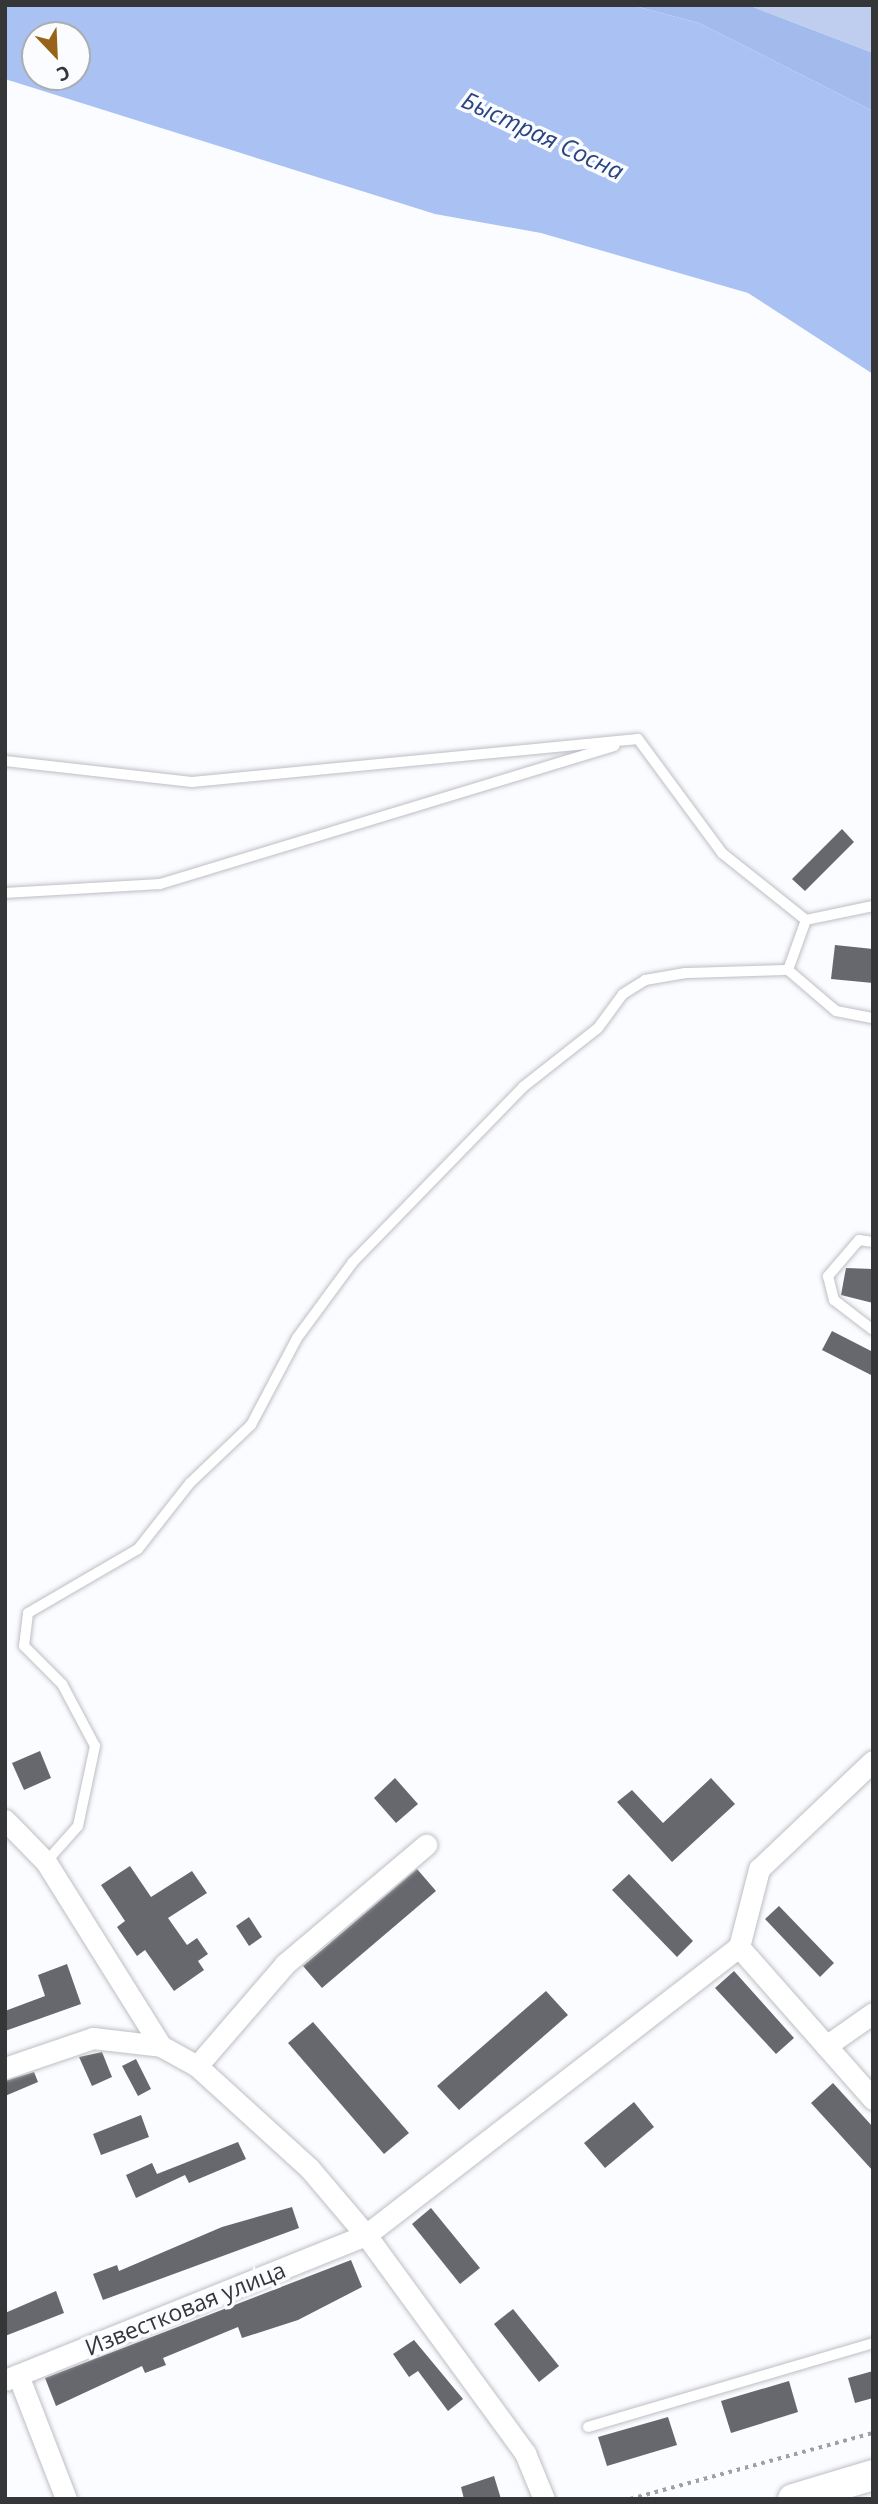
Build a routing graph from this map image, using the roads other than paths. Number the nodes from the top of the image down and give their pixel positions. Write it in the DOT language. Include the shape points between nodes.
graph roads {
  1 [pos="638,739"];
  2 [pos="5,761"];
  3 [pos="5,894"];
  4 [pos="873,906"];
  5 [pos="806,920"];
  6 [pos="788,970"];
  7 [pos="873,1018"];
  8 [pos="873,1241"];
  9 [pos="873,1330"];
  10 [pos="873,1761"];
  11 [pos="5,1820"];
  12 [pos="426,1845"];
  13 [pos="46,1862"];
  14 [pos="738,1947"];
  15 [pos="873,2013"];
  16 [pos="162,2046"];
  17 [pos="826,2046"];
  18 [pos="197,2066"];
  19 [pos="5,2068"];
  20 [pos="873,2099"];
  21 [pos="366,2235"];
  22 [pos="873,2343"];
  23 [pos="12,2378"];
  24 [pos="588,2427"];
  25 [pos="873,2475"];
  26 [pos="66,2499"];
  27 [pos="544,2499"];
  28 [pos="793,2499"];
  1 -- 2 [label="lane" via="192,782"];
  1 -- 3 [label="lane" via="160,884"];
  1 -- 5 [label="lane" via="722,853"];
  4 -- 5 [label="lane"];
  5 -- 6 [label="lane"];
  6 -- 7 [label="lane" via="836,1012"];
  6 -- 13 [label="lane" via="685,973 645,980 623,994 598,1028 523,1087 353,1262 297,1338 251,1425 190,1483 138,1549 107,1573 28,1613 24,1646 62,1684 95,1746 78,1826"];
  8 -- 9 [label="lane" via="859,1240 828,1276 834,1300"];
  10 -- 14 [label="street" via="759,1869"];
  11 -- 13 [label="street"];
  12 -- 18 [label="street" via="285,1964"];
  13 -- 16 [label="street"];
  14 -- 17 [label="street"];
  14 -- 21 [label="street, Известковая улица"];
  15 -- 17 [label="street"];
  16 -- 18 [label="street"];
  16 -- 19 [label="street" via="93,2038"];
  17 -- 20 [label="street"];
  18 -- 21 [label="street" via="310,2169"];
  21 -- 23 [label="street, Известковая улица"];
  21 -- 27 [label="street" via="525,2453"];
  22 -- 24 [label="lane"];
  23 -- 26 [label="street"];
  25 -- 28 [label="main road"];
}
